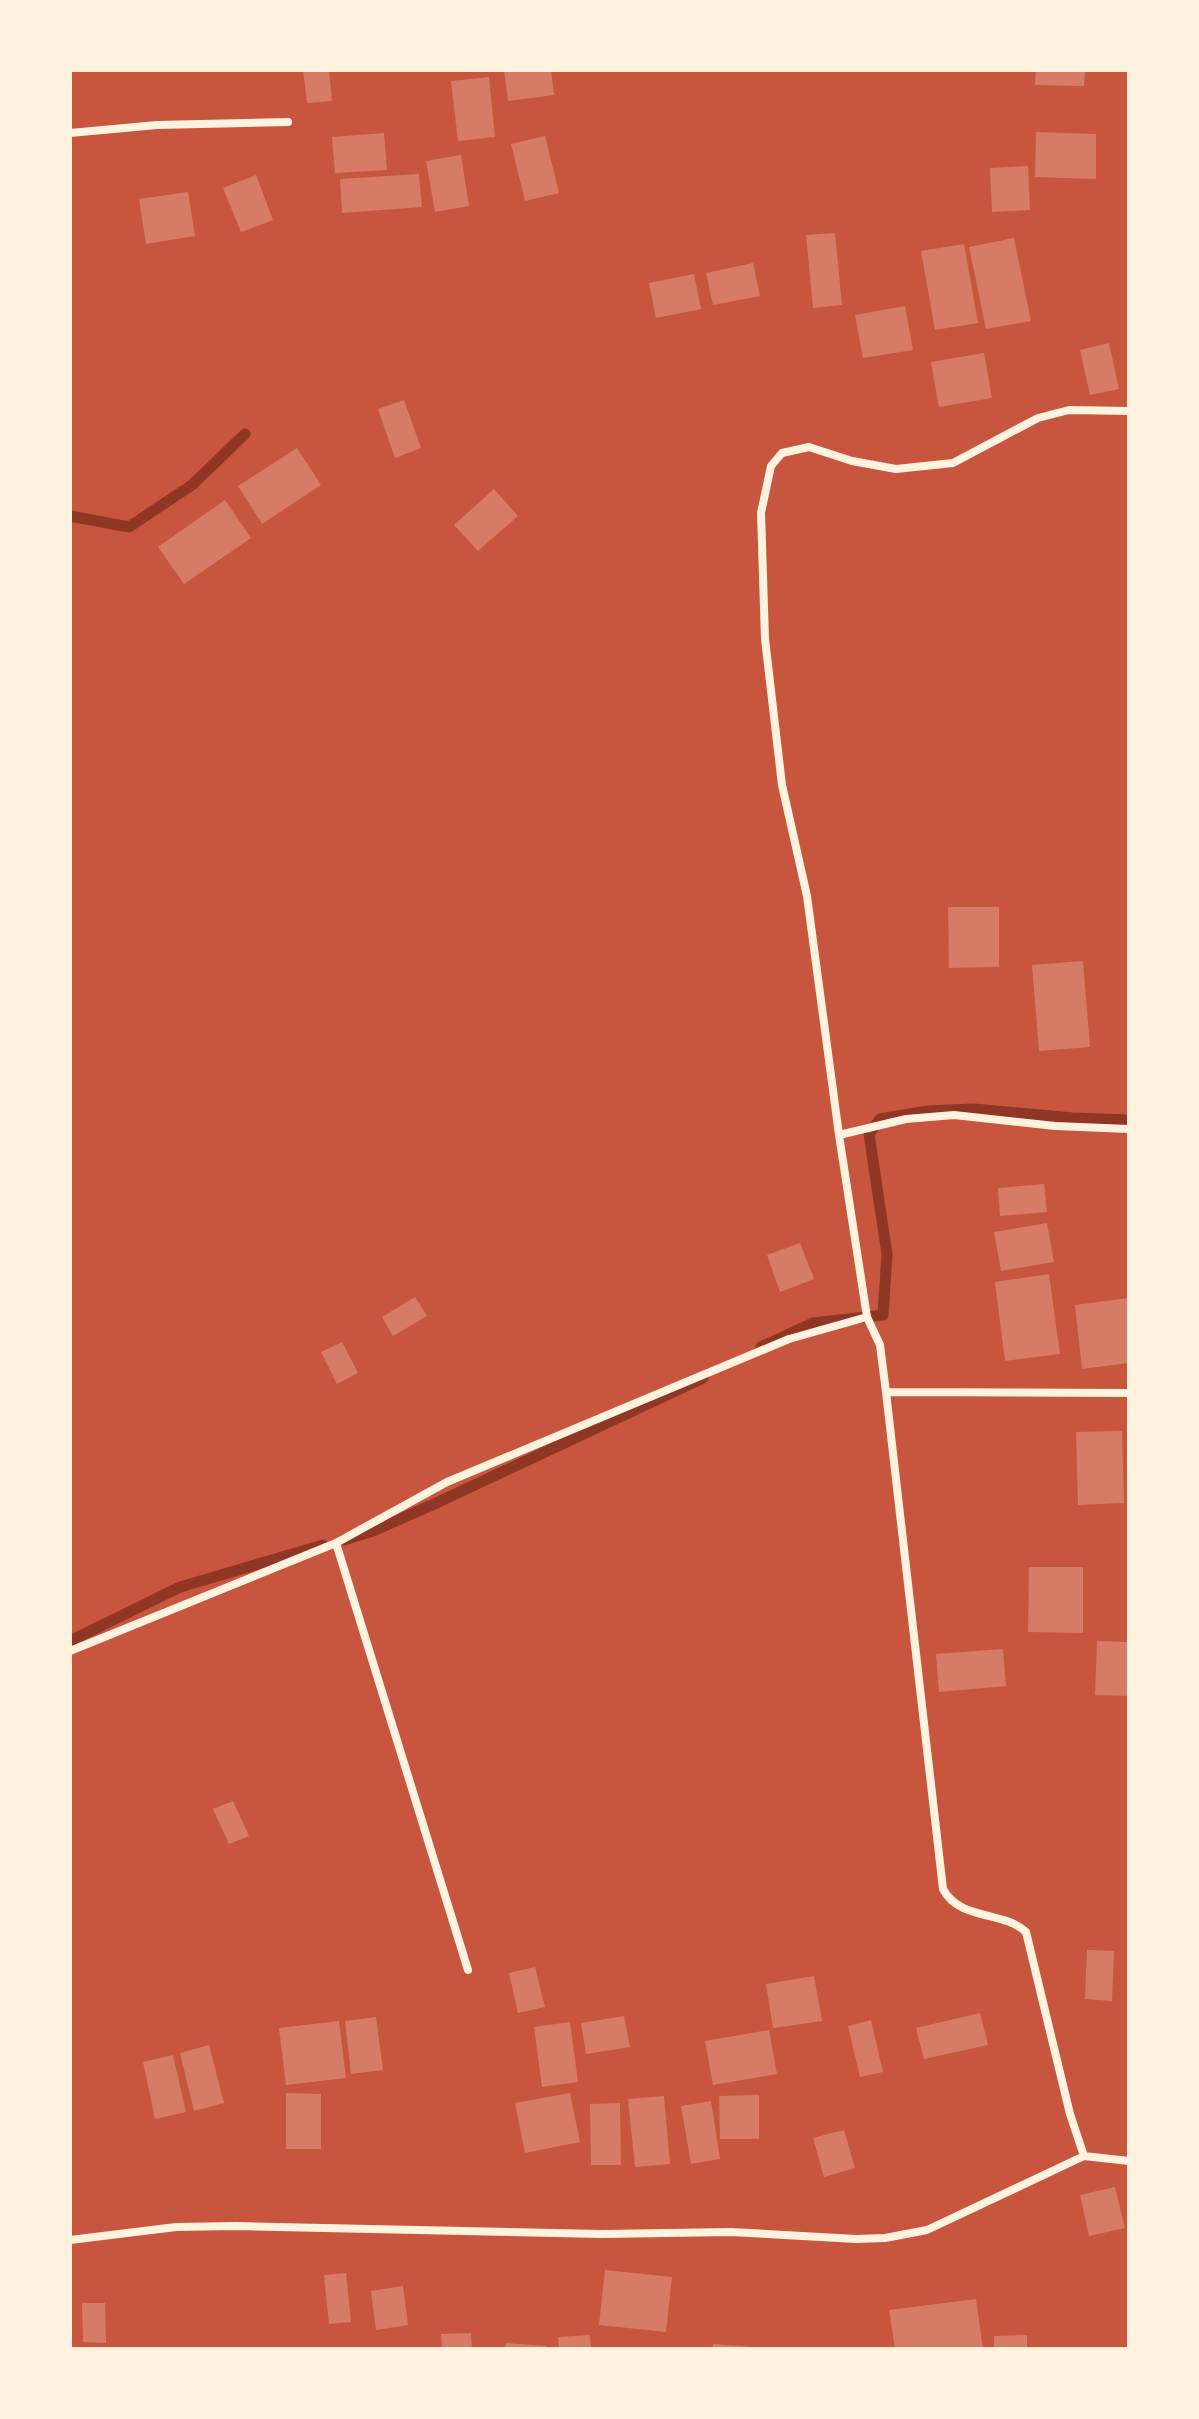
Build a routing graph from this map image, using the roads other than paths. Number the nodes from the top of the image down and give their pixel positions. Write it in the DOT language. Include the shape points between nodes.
graph roads {
  1 [pos="288,122"];
  2 [pos="70,133"];
  3 [pos="1129,411"];
  4 [pos="1129,1129"];
  5 [pos="839,1135"];
  6 [pos="867,1317"];
  7 [pos="886,1392"];
  8 [pos="1129,1393"];
  9 [pos="336,1543"];
  10 [pos="70,1651"];
  11 [pos="468,1970"];
  12 [pos="1084,2156"];
  13 [pos="1129,2161"];
  14 [pos="70,2240"];
  1 -- 2 [label="street"];
  3 -- 5 [label="street" via="1069,410 1038,418 953,463 896,469 809,447 782,453 771,466 761,513 765,639 782,785 807,896"];
  4 -- 5 [label="street" via="954,1115 906,1119"];
  5 -- 6 [label="street"];
  6 -- 7 [label="street" via="880,1345"];
  6 -- 9 [label="street" via="789,1339 447,1482"];
  7 -- 8 [label="street"];
  7 -- 12 [label="street" via="943,1889 958,1907 1026,1932"];
  9 -- 10 [label="street"];
  9 -- 11 [label="street"];
  12 -- 13 [label="street"];
  12 -- 14 [label="street" via="927,2230 885,2238 236,2226 176,2227"];
}
